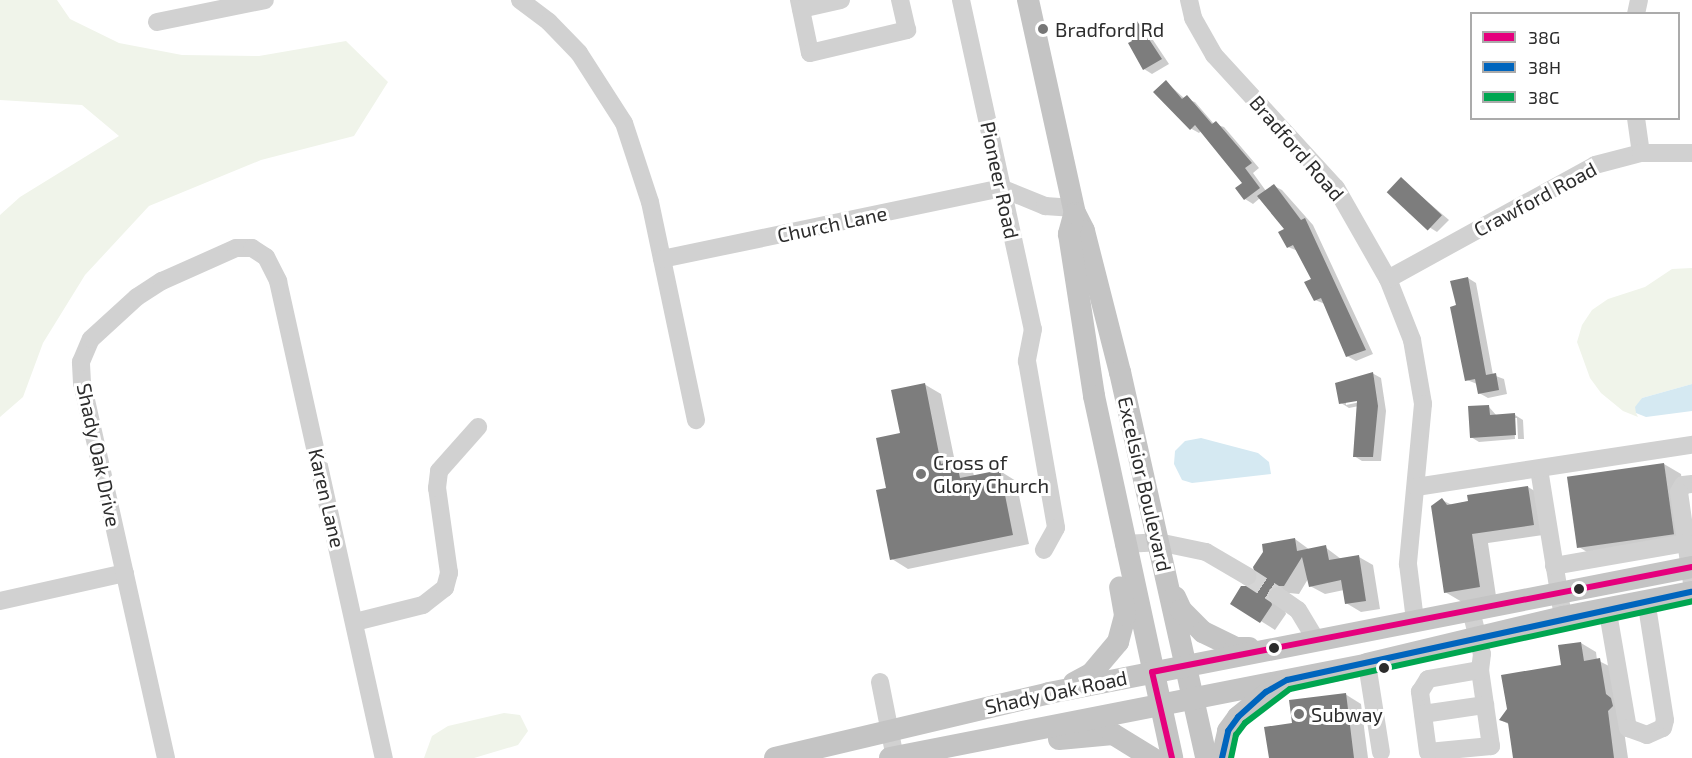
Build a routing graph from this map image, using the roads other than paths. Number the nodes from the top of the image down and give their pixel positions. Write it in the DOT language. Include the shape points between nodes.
graph roads {
  1 [pos="265,0"];
  2 [pos="520,0"];
  3 [pos="840,0"];
  4 [pos="900,0"];
  5 [pos="961,0"];
  6 [pos="1028,0"];
  7 [pos="1189,0"];
  8 [pos="800,4"];
  9 [pos="157,22"];
  10 [pos="1636,120"];
  11 [pos="1641,153"];
  12 [pos="1692,153"];
  13 [pos="1001,188"];
  14 [pos="1074,211"];
  15 [pos="252,248"];
  16 [pos="662,259"];
  17 [pos="1388,279"];
  18 [pos="1094,396"];
  19 [pos="696,420"];
  20 [pos="478,427"];
  21 [pos="1692,445"];
  22 [pos="1539,469"];
  23 [pos="1692,484"];
  24 [pos="1416,487"];
  25 [pos="1687,531"];
  26 [pos="1158,542"];
  27 [pos="1124,544"];
  28 [pos="1044,550"];
  29 [pos="1554,566"];
  30 [pos="1691,572"];
  31 [pos="125,573"];
  32 [pos="1165,575"];
  33 [pos="1247,576"];
  34 [pos="1692,592"];
  35 [pos="1559,593"];
  36 [pos="1278,596"];
  37 [pos="1646,600"];
  38 [pos="0,601"];
  39 [pos="1607,607"];
  40 [pos="1471,611"];
  41 [pos="1563,617"];
  42 [pos="1415,620"];
  43 [pos="355,622"];
  44 [pos="1479,638"];
  45 [pos="1316,640"];
  46 [pos="1272,648"];
  47 [pos="1367,664"];
  48 [pos="1186,666"];
  49 [pos="1480,670"];
  50 [pos="1152,672"];
  51 [pos="1287,680"];
  52 [pos="880,682"];
  53 [pos="1049,693"];
  54 [pos="1192,697"];
  55 [pos="1160,703"];
  56 [pos="1485,705"];
  57 [pos="1423,714"];
  58 [pos="889,729"];
  59 [pos="942,748"];
  60 [pos="826,752"];
  61 [pos="1381,752"];
  62 [pos="1494,752"];
  63 [pos="166,758"];
  64 [pos="384,758"];
  65 [pos="775,758"];
  66 [pos="893,758"];
  67 [pos="1152,758"];
  68 [pos="1172,758"];
  69 [pos="1206,758"];
  70 [pos="1222,758"];
  1 -- 9 [label="street"];
  2 -- 16 [label="street" via="549,22 579,53 614,105 639,161"];
  3 -- 8 [label="street"];
  4 -- 8 [label="street" via="907,30 810,53"];
  5 -- 13 [label="street, Pioneer Road"];
  6 -- 14 [label="main road, Excelsior Boulevard"];
  7 -- 17 [label="street, Bradford Road" via="1193,18 1214,55 1336,188"];
  10 -- 11 [label="street"];
  11 -- 12 [label="street, Crawford Road"];
  11 -- 17 [label="street, Crawford Road" via="1595,165 1568,178"];
  13 -- 14 [label="street" via="1045,206"];
  13 -- 16 [label="street, Church Lane"];
  13 -- 28 [label="street, Pioneer Road" via="1033,329 1027,361 1056,528"];
  14 -- 18 [label="main road, Excelsior Boulevard" via="1069,234"];
  14 -- 26 [label="main road, Excelsior Boulevard" via="1084,231"];
  15 -- 31 [label="street, Shady Oak Drive" via="226,251 137,297 91,339 81,362 82,383"];
  15 -- 43 [label="street, Karen Lane" via="273,266 278,281"];
  16 -- 19 [label="street"];
  17 -- 24 [label="street, Bradford Road" via="1412,340 1423,385"];
  18 -- 27 [label="main road, Excelsior Boulevard"];
  18 -- 53 [label="main road" via="1099,484 1125,615 1118,642 1103,662 1079,681"];
  20 -- 43 [label="street" via="439,471 437,488 449,573 445,588 423,605"];
  21 -- 22 [label="street"];
  22 -- 24 [label="street"];
  22 -- 29 [label="street"];
  23 -- 25 [label="street" via="1683,485 1679,492"];
  24 -- 42 [label="street, Bradford Road" via="1408,564"];
  25 -- 29 [label="street"];
  25 -- 30 [label="street"];
  26 -- 27 [label="street"];
  26 -- 32 [label="main road, Excelsior Boulevard"];
  26 -- 33 [label="street" via="1206,552"];
  27 -- 50 [label="main road, Excelsior Boulevard"];
  29 -- 35 [label="street"];
  30 -- 35 [label="main road, Shady Oak Road"];
  31 -- 38 [label="street"];
  31 -- 63 [label="street, Shady Oak Drive"];
  32 -- 46 [label="main road" via="1181,610 1203,632 1236,648"];
  32 -- 48 [label="main road, Excelsior Boulevard"];
  34 -- 37 [label="main road, Shady Oak Road"];
  35 -- 40 [label="main road, Shady Oak Road"];
  35 -- 41 [label="street"];
  36 -- 45 [label="street" via="1298,610"];
  37 -- 39 [label="main road, Shady Oak Road"];
  37 -- 39 [label="street" via="1665,720 1663,728 1647,735 1628,728"];
  39 -- 41 [label="main road, Shady Oak Road"];
  40 -- 42 [label="main road, Shady Oak Road"];
  40 -- 44 [label="street"];
  41 -- 44 [label="main road, Shady Oak Road"];
  42 -- 45 [label="main road, Shady Oak Road"];
  43 -- 64 [label="street, Karen Lane"];
  44 -- 47 [label="main road, Shady Oak Road"];
  44 -- 49 [label="street"];
  45 -- 46 [label="main road, Shady Oak Road"];
  46 -- 48 [label="main road, Shady Oak Road"];
  47 -- 51 [label="main road, Shady Oak Road"];
  47 -- 61 [label="street"];
  48 -- 50 [label="main road, Shady Oak Road"];
  48 -- 54 [label="main road, Excelsior Boulevard"];
  49 -- 56 [label="street"];
  49 -- 57 [label="street" via="1428,679 1420,692"];
  50 -- 53 [label="main road, Shady Oak Road"];
  50 -- 55 [label="main road, Excelsior Boulevard"];
  51 -- 54 [label="main road, Shady Oak Road"];
  51 -- 70 [label="main road" via="1266,692 1238,717 1228,731"];
  52 -- 58 [label="street"];
  53 -- 58 [label="main road, Shady Oak Road"];
  54 -- 55 [label="main road, Shady Oak Road"];
  54 -- 69 [label="main road, Excelsior Boulevard"];
  55 -- 59 [label="main road, Shady Oak Road"];
  55 -- 68 [label="main road, Excelsior Boulevard"];
  56 -- 57 [label="street"];
  56 -- 62 [label="street"];
  57 -- 62 [label="street" via="1428,752"];
  58 -- 60 [label="main road, Shady Oak Road"];
  58 -- 66 [label="street"];
  59 -- 66 [label="main road, Shady Oak Road"];
  59 -- 67 [label="main road" via="980,754 1102,733 1125,739"];
  60 -- 65 [label="main road, Shady Oak Road"];
}
